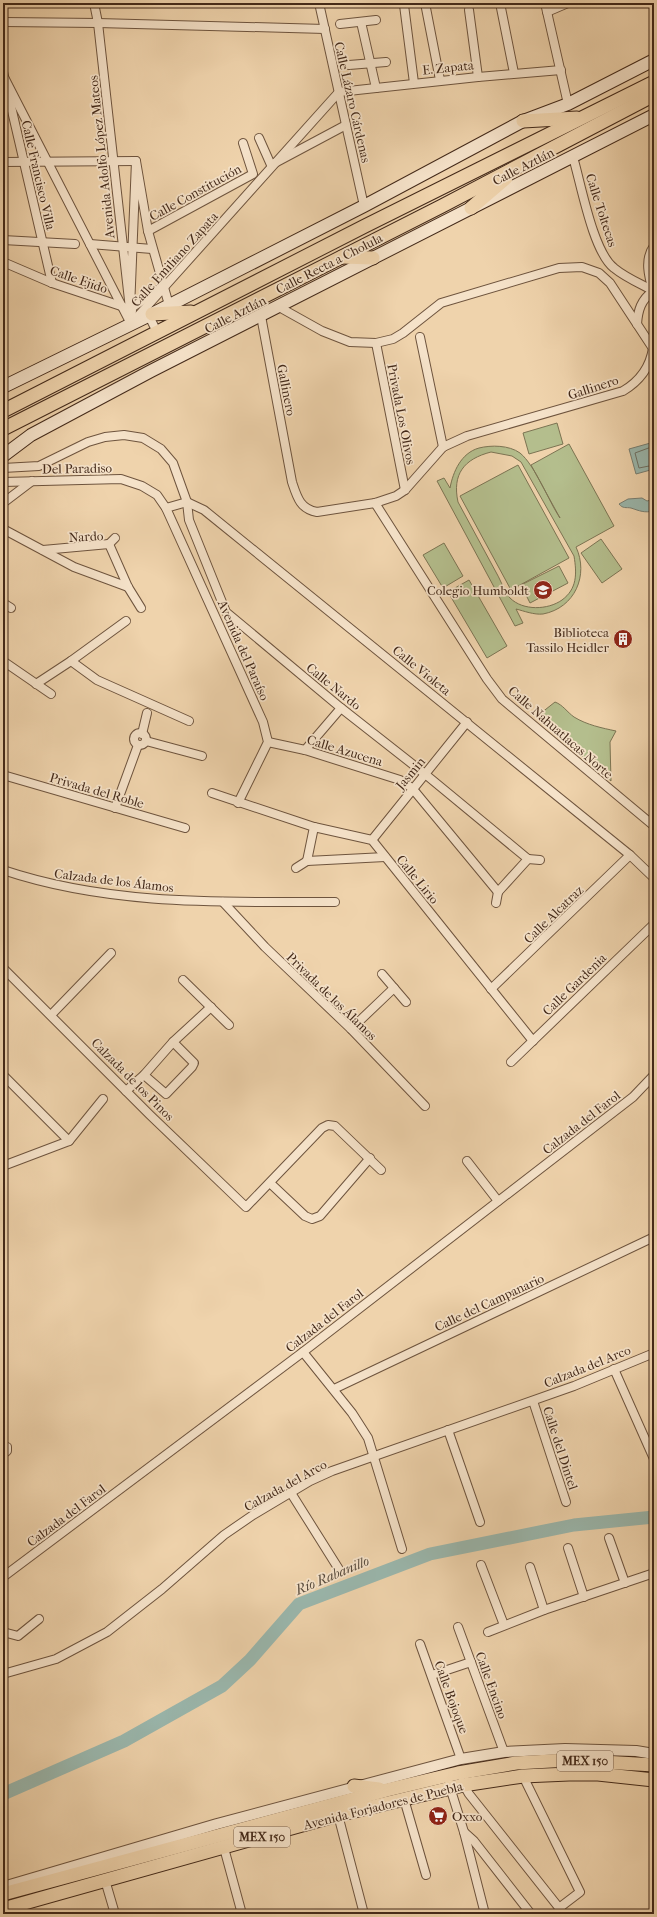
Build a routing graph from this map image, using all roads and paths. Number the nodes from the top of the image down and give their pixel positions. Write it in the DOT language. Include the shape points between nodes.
graph roads {
  1 [pos="94,3"];
  2 [pos="319,3"];
  3 [pos="425,3"];
  4 [pos="500,3"];
  5 [pos="545,3"];
  6 [pos="568,3"];
  7 [pos="404,5"];
  8 [pos="469,10"];
  9 [pos="547,12"];
  10 [pos="376,20"];
  11 [pos="3,22"];
  12 [pos="361,22"];
  13 [pos="98,23"];
  14 [pos="340,24"];
  15 [pos="325,30"];
  16 [pos="654,60"];
  17 [pos="386,62"];
  18 [pos="371,63"];
  19 [pos="349,65"];
  20 [pos="561,70"];
  21 [pos="514,73"];
  22 [pos="478,76"];
  23 [pos="4,77"];
  24 [pos="440,80"];
  25 [pos="654,82"];
  26 [pos="414,83"];
  27 [pos="376,88"];
  28 [pos="339,92"];
  29 [pos="654,95"];
  30 [pos="568,104"];
  31 [pos="654,106"];
  32 [pos="654,115"];
  33 [pos="583,118"];
  34 [pos="523,121"];
  35 [pos="596,124"];
  36 [pos="346,125"];
  37 [pos="259,138"];
  38 [pos="243,143"];
  39 [pos="573,157"];
  40 [pos="113,161"];
  41 [pos="136,161"];
  42 [pos="3,162"];
  43 [pos="48,162"];
  44 [pos="24,163"];
  45 [pos="524,163"];
  46 [pos="274,164"];
  47 [pos="364,206"];
  48 [pos="471,208"];
  49 [pos="148,231"];
  50 [pos="3,240"];
  51 [pos="43,242"];
  52 [pos="75,244"];
  53 [pos="90,244"];
  54 [pos="123,246"];
  55 [pos="654,246"];
  56 [pos="132,247"];
  57 [pos="152,248"];
  58 [pos="341,257"];
  59 [pos="373,258"];
  60 [pos="3,262"];
  61 [pos="52,282"];
  62 [pos="163,287"];
  63 [pos="654,291"];
  64 [pos="169,305"];
  65 [pos="279,307"];
  66 [pos="128,308"];
  67 [pos="197,312"];
  68 [pos="147,314"];
  69 [pos="261,316"];
  70 [pos="131,324"];
  71 [pos="637,324"];
  72 [pos="157,332"];
  73 [pos="420,337"];
  74 [pos="376,343"];
  75 [pos="653,349"];
  76 [pos="3,387"];
  77 [pos="3,411"];
  78 [pos="3,429"];
  79 [pos="443,447"];
  80 [pos="3,456"];
  81 [pos="39,466"];
  82 [pos="3,468"];
  83 [pos="36,481"];
  84 [pos="3,482"];
  85 [pos="404,490"];
  86 [pos="187,502"];
  87 [pos="3,503"];
  88 [pos="375,503"];
  89 [pos="166,508"];
  90 [pos="3,529"];
  91 [pos="115,538"];
  92 [pos="109,544"];
  93 [pos="43,550"];
  94 [pos="128,587"];
  95 [pos="3,603"];
  96 [pos="11,608"];
  97 [pos="141,608"];
  98 [pos="226,612"];
  99 [pos="215,617"];
  100 [pos="126,621"];
  101 [pos="3,661"];
  102 [pos="71,661"];
  103 [pos="36,684"];
  104 [pos="51,694"];
  105 [pos="341,708"];
  106 [pos="147,713"];
  107 [pos="189,721"];
  108 [pos="467,722"];
  109 [pos="142,740"];
  110 [pos="268,742"];
  111 [pos="305,750"];
  112 [pos="202,756"];
  113 [pos="425,774"];
  114 [pos="3,775"];
  115 [pos="412,788"];
  116 [pos="212,793"];
  117 [pos="238,803"];
  118 [pos="114,808"];
  119 [pos="654,826"];
  120 [pos="314,827"];
  121 [pos="185,828"];
  122 [pos="372,840"];
  123 [pos="630,855"];
  124 [pos="385,857"];
  125 [pos="307,860"];
  126 [pos="528,860"];
  127 [pos="540,860"];
  128 [pos="296,868"];
  129 [pos="3,870"];
  130 [pos="654,878"];
  131 [pos="498,892"];
  132 [pos="223,902"];
  133 [pos="335,902"];
  134 [pos="496,903"];
  135 [pos="654,924"];
  136 [pos="111,953"];
  137 [pos="3,968"];
  138 [pos="382,974"];
  139 [pos="183,980"];
  140 [pos="394,988"];
  141 [pos="491,990"];
  142 [pos="406,1002"];
  143 [pos="211,1007"];
  144 [pos="52,1015"];
  145 [pos="229,1025"];
  146 [pos="351,1029"];
  147 [pos="533,1041"];
  148 [pos="173,1042"];
  149 [pos="511,1062"];
  150 [pos="3,1075"];
  151 [pos="144,1075"];
  152 [pos="654,1075"];
  153 [pos="126,1091"];
  154 [pos="103,1099"];
  155 [pos="425,1106"];
  156 [pos="70,1141"];
  157 [pos="370,1158"];
  158 [pos="467,1162"];
  159 [pos="3,1166"];
  160 [pos="380,1170"];
  161 [pos="270,1183"];
  162 [pos="498,1201"];
  163 [pos="654,1237"];
  164 [pos="303,1352"];
  165 [pos="654,1353"];
  166 [pos="614,1369"];
  167 [pos="334,1389"];
  168 [pos="533,1400"];
  169 [pos="448,1430"];
  170 [pos="3,1446"];
  171 [pos="3,1454"];
  172 [pos="374,1456"];
  173 [pos="654,1459"];
  174 [pos="291,1493"];
  175 [pos="566,1502"];
  176 [pos="480,1522"];
  177 [pos="609,1538"];
  178 [pos="568,1548"];
  179 [pos="402,1549"];
  180 [pos="481,1565"];
  181 [pos="530,1567"];
  182 [pos="340,1572"];
  183 [pos="654,1574"];
  184 [pos="3,1578"];
  185 [pos="625,1583"];
  186 [pos="584,1597"];
  187 [pos="544,1610"];
  188 [pos="39,1619"];
  189 [pos="504,1625"];
  190 [pos="458,1627"];
  191 [pos="3,1632"];
  192 [pos="488,1632"];
  193 [pos="420,1644"];
  194 [pos="471,1662"];
  195 [pos="3,1674"];
  196 [pos="432,1675"];
  197 [pos="504,1752"];
  198 [pos="654,1754"];
  199 [pos="461,1759"];
  200 [pos="654,1765"];
  201 [pos="523,1776"];
  202 [pos="454,1780"];
  203 [pos="654,1780"];
  204 [pos="354,1786"];
  205 [pos="387,1790"];
  206 [pos="404,1799"];
  207 [pos="338,1815"];
  208 [pos="464,1832"];
  209 [pos="224,1848"];
  210 [pos="426,1875"];
  211 [pos="105,1880"];
  212 [pos="3,1887"];
  213 [pos="3,1894"];
  214 [pos="3,1909"];
  215 [pos="562,1911"];
  216 [pos="114,1914"];
  217 [pos="242,1914"];
  218 [pos="364,1914"];
  219 [pos="485,1914"];
  220 [pos="531,1914"];
  1 -- 13 [label="street, Avenida Adolfo López Mateos"];
  2 -- 15 [label="street, Calle Lázaro Cárdenas"];
  3 -- 24 [label="street"];
  4 -- 21 [label="street"];
  5 -- 9 [label="street"];
  6 -- 9 [label="street"];
  7 -- 26 [label="street"];
  8 -- 22 [label="street"];
  9 -- 20 [label="street"];
  10 -- 12 [label="street"];
  11 -- 13 [label="street"];
  12 -- 14 [label="street"];
  12 -- 18 [label="street"];
  13 -- 15 [label="street"];
  13 -- 40 [label="street, Avenida Adolfo López Mateos"];
  15 -- 28 [label="street, Calle Lázaro Cárdenas"];
  16 -- 30 [label="main road"];
  17 -- 18 [label="street"];
  18 -- 19 [label="street"];
  18 -- 27 [label="street"];
  20 -- 21 [label="street, E. Zapata"];
  20 -- 30 [label="street"];
  21 -- 22 [label="street, E. Zapata"];
  22 -- 24 [label="street, E. Zapata"];
  23 -- 43 [label="street, Calle Emiliano Zapata"];
  23 -- 44 [label="street, Calle Francisco Villa"];
  24 -- 26 [label="street, E. Zapata"];
  25 -- 33 [label="main road, Calle Recta a Cholula"];
  26 -- 27 [label="street, E. Zapata"];
  27 -- 28 [label="street, E. Zapata"];
  28 -- 36 [label="street, Calle Lázaro Cárdenas"];
  28 -- 46 [label="street, Calle Emiliano Zapata"];
  29 -- 35 [label="main road, Calle Recta a Cholula"];
  30 -- 34 [label="main road"];
  31 -- 35 [label="main road"];
  32 -- 39 [label="main road, Calle Aztlán"];
  33 -- 34 [label="main road"];
  33 -- 67 [label="main road, Calle Recta a Cholula"];
  34 -- 47 [label="main road"];
  35 -- 45 [label="main road, Calle Recta a Cholula"];
  36 -- 46 [label="street"];
  36 -- 47 [label="street, Calle Lázaro Cárdenas"];
  37 -- 46 [label="street"];
  38 -- 49 [label="street, Calle Constitución" via="253,174"];
  39 -- 48 [label="main road, Calle Aztlán"];
  39 -- 63 [label="street, Calle Toltecas" via="602,252 613,268"];
  40 -- 41 [label="street"];
  40 -- 43 [label="street"];
  40 -- 54 [label="street, Avenida Adolfo López Mateos"];
  41 -- 49 [label="street"];
  41 -- 56 [label="street, Avenida Adolfo López Mateos"];
  42 -- 44 [label="street"];
  43 -- 44 [label="street"];
  43 -- 53 [label="street, Calle Emiliano Zapata"];
  44 -- 51 [label="street, Calle Francisco Villa"];
  45 -- 48 [label="main road"];
  45 -- 58 [label="main road, Calle Recta a Cholula"];
  46 -- 62 [label="street, Calle Emiliano Zapata"];
  47 -- 64 [label="main road"];
  48 -- 59 [label="main road, Calle Aztlán"];
  49 -- 57 [label="street"];
  50 -- 51 [label="street"];
  51 -- 52 [label="street"];
  51 -- 61 [label="street, Calle Francisco Villa"];
  53 -- 54 [label="street"];
  53 -- 66 [label="street, Calle Emiliano Zapata"];
  54 -- 56 [label="street"];
  54 -- 66 [label="street, Avenida Adolfo López Mateos"];
  55 -- 63 [label="street" via="648,258 648,268"];
  56 -- 57 [label="street"];
  56 -- 66 [label="street, Avenida Adolfo López Mateos"];
  57 -- 62 [label="street"];
  58 -- 59 [label="main road"];
  58 -- 78 [label="main road, Calle Recta a Cholula"];
  59 -- 65 [label="main road, Calle Aztlán"];
  60 -- 61 [label="street, Calle Ejido"];
  61 -- 66 [label="street, Calle Ejido"];
  62 -- 64 [label="street"];
  62 -- 66 [label="street"];
  62 -- 68 [label="street, Calle Emiliano Zapata"];
  63 -- 71 [label="street" via="647,295 639,308"];
  64 -- 68 [label="main road"];
  65 -- 69 [label="main road, Calle Aztlán"];
  65 -- 74 [label="street, Gallinero" via="322,331 350,342"];
  66 -- 68 [label="street, Calle Ejido"];
  66 -- 70 [label="street, Avenida Adolfo López Mateos"];
  67 -- 68 [label="main road"];
  67 -- 72 [label="main road, Calle Recta a Cholula"];
  68 -- 70 [label="main road"];
  68 -- 72 [label="street"];
  69 -- 80 [label="main road, Calle Aztlán" via="31,435"];
  69 -- 88 [label="street, Gallinero" via="292,482 301,504 317,512"];
  70 -- 76 [label="main road"];
  71 -- 74 [label="street, Gallinero" via="604,277 587,268 572,266 441,303 403,333 393,339"];
  71 -- 75 [label="street, Gallinero"];
  72 -- 77 [label="main road, Calle Recta a Cholula"];
  73 -- 79 [label="street"];
  74 -- 85 [label="street, Privada Los Olivos"];
  75 -- 79 [label="street, Gallinero" via="644,373 623,391 467,436"];
  79 -- 85 [label="street, Gallinero"];
  81 -- 82 [label="street, Calle Nardo"];
  81 -- 83 [label="street"];
  81 -- 86 [label="street, Calle Nardo" via="88,442 105,437 124,435 143,438 161,449 173,463"];
  83 -- 84 [label="street, Del Paradiso"];
  83 -- 87 [label="street"];
  83 -- 89 [label="street, Del Paradiso" via="121,479 142,486 157,495"];
  85 -- 88 [label="street, Gallinero" via="396,496"];
  86 -- 89 [label="street"];
  86 -- 98 [label="street, Calle Nardo" via="189,520"];
  86 -- 108 [label="street, Calle Violeta" via="204,510"];
  88 -- 119 [label="street, Calle Nahuatlacas Norte" via="502,699"];
  89 -- 99 [label="street, Avenida del Paraíso"];
  90 -- 93 [label="street, Nardo"];
  91 -- 92 [label="street"];
  92 -- 93 [label="street, Nardo"];
  92 -- 94 [label="street, Nardo"];
  93 -- 94 [label="street, Nardo" via="74,567"];
  94 -- 97 [label="street, Nardo"];
  95 -- 96 [label="street"];
  98 -- 99 [label="street"];
  98 -- 105 [label="street, Calle Nardo"];
  99 -- 110 [label="street, Avenida del Paraíso" via="263,722"];
  100 -- 102 [label="street"];
  101 -- 103 [label="street"];
  102 -- 103 [label="street"];
  102 -- 107 [label="street" via="97,680"];
  103 -- 104 [label="street"];
  105 -- 111 [label="street"];
  105 -- 113 [label="street, Calle Nardo"];
  106 -- 109 [label="street"];
  108 -- 113 [label="street, Jasmin"];
  108 -- 123 [label="street, Calle Violeta"];
  109 -- 112 [label="street"];
  109 -- 118 [label="street"];
  110 -- 111 [label="street, Calle Azucena"];
  110 -- 117 [label="street"];
  111 -- 115 [label="street, Calle Azucena" via="400,780"];
  113 -- 115 [label="street, Jasmin"];
  113 -- 126 [label="street, Calle Nardo"];
  114 -- 118 [label="street, Privada del Roble"];
  115 -- 122 [label="street, Jasmin"];
  115 -- 131 [label="street"];
  116 -- 117 [label="street"];
  117 -- 120 [label="street"];
  118 -- 121 [label="street, Privada del Roble"];
  120 -- 122 [label="street"];
  120 -- 125 [label="street"];
  122 -- 124 [label="street, Calle Lirio"];
  123 -- 130 [label="street, Calle Violeta"];
  123 -- 141 [label="street, Calle Alcatraz"];
  124 -- 125 [label="street"];
  124 -- 141 [label="street, Calle Lirio"];
  125 -- 128 [label="street"];
  126 -- 127 [label="street"];
  126 -- 131 [label="street"];
  129 -- 132 [label="street, Calzada de los Álamos" via="37,882 77,890 143,898"];
  131 -- 134 [label="street"];
  132 -- 133 [label="street, Calzada de los Álamos"];
  132 -- 146 [label="street, Privada de los Álamos" via="265,947"];
  135 -- 147 [label="street, Calle Gardenia"];
  136 -- 144 [label="street"];
  137 -- 144 [label="street, Calzada de los Pinos"];
  138 -- 140 [label="street"];
  139 -- 143 [label="street"];
  140 -- 142 [label="street"];
  140 -- 146 [label="street"];
  141 -- 147 [label="street, Calle Lirio"];
  143 -- 145 [label="street"];
  143 -- 148 [label="street"];
  144 -- 153 [label="street, Calzada de los Pinos"];
  146 -- 155 [label="street, Privada de los Álamos"];
  147 -- 149 [label="street, Calle Gardenia"];
  148 -- 151 [label="street"];
  148 -- 151 [label="street" via="192,1060 192,1067 166,1094"];
  150 -- 156 [label="street"];
  151 -- 153 [label="street"];
  152 -- 162 [label="street, Calzada del Farol" via="633,1097"];
  153 -- 161 [label="street, Calzada de los Pinos" via="246,1207"];
  154 -- 156 [label="street"];
  156 -- 159 [label="street"];
  157 -- 160 [label="street"];
  157 -- 161 [label="street" via="335,1126 328,1125 322,1128"];
  157 -- 161 [label="street" via="320,1216 312,1219 305,1216"];
  158 -- 162 [label="street"];
  162 -- 164 [label="street, Calzada del Farol"];
  163 -- 167 [label="street, Calle del Campanario"];
  164 -- 167 [label="street"];
  164 -- 184 [label="street, Calzada del Farol"];
  165 -- 166 [label="street, Calzada del Arco"];
  166 -- 168 [label="street, Calzada del Arco"];
  166 -- 173 [label="street"];
  167 -- 172 [label="street" via="368,1438"];
  168 -- 169 [label="street, Calzada del Arco"];
  168 -- 175 [label="street, Calle del Dintel"];
  169 -- 172 [label="street, Calzada del Arco"];
  169 -- 176 [label="street"];
  170 -- 171 [label="street" via="7,1447"];
  172 -- 174 [label="street, Calzada del Arco" via="332,1471"];
  172 -- 179 [label="street"];
  174 -- 182 [label="street"];
  174 -- 195 [label="street, Calzada del Arco" via="224,1535 162,1589 107,1632 56,1659"];
  177 -- 185 [label="street"];
  178 -- 186 [label="street"];
  180 -- 189 [label="street"];
  181 -- 187 [label="street"];
  183 -- 185 [label="street"];
  185 -- 186 [label="street"];
  186 -- 187 [label="street"];
  187 -- 189 [label="street"];
  188 -- 191 [label="street" via="18,1636"];
  189 -- 192 [label="street"];
  190 -- 194 [label="street, Calle Encino"];
  193 -- 196 [label="street, Calle Bojoque"];
  194 -- 196 [label="street"];
  194 -- 197 [label="street, Calle Encino"];
  196 -- 199 [label="street, Calle Bojoque"];
  197 -- 198 [label="street" via="565,1749"];
  197 -- 199 [label="street"];
  199 -- 204 [label="street"];
  200 -- 202 [label="main road, Avenida Forjadores de Puebla / MEX 150" via="568,1760 516,1763"];
  201 -- 202 [label="main road, Avenida Forjadores de Puebla / MEX 150"];
  201 -- 203 [label="main road, Avenida Forjadores de Puebla / MEX 150" via="598,1774"];
  201 -- 215 [label="street" via="580,1892"];
  202 -- 205 [label="main road, Avenida Forjadores de Puebla / MEX 150"];
  202 -- 206 [label="main road, Avenida Forjadores de Puebla / MEX 150"];
  202 -- 208 [label="street"];
  202 -- 215 [label="street"];
  204 -- 205 [label="main road"];
  204 -- 212 [label="street"];
  205 -- 213 [label="main road, Avenida Forjadores de Puebla / MEX 150"];
  206 -- 207 [label="main road, Avenida Forjadores de Puebla / MEX 150"];
  206 -- 210 [label="street"];
  207 -- 209 [label="main road, Avenida Forjadores de Puebla / MEX 150"];
  207 -- 218 [label="street"];
  208 -- 219 [label="street"];
  208 -- 220 [label="street" via="474,1841"];
  209 -- 211 [label="main road, Avenida Forjadores de Puebla / MEX 150"];
  209 -- 217 [label="street"];
  211 -- 214 [label="main road, Avenida Forjadores de Puebla / MEX 150"];
  211 -- 216 [label="street"];
}
